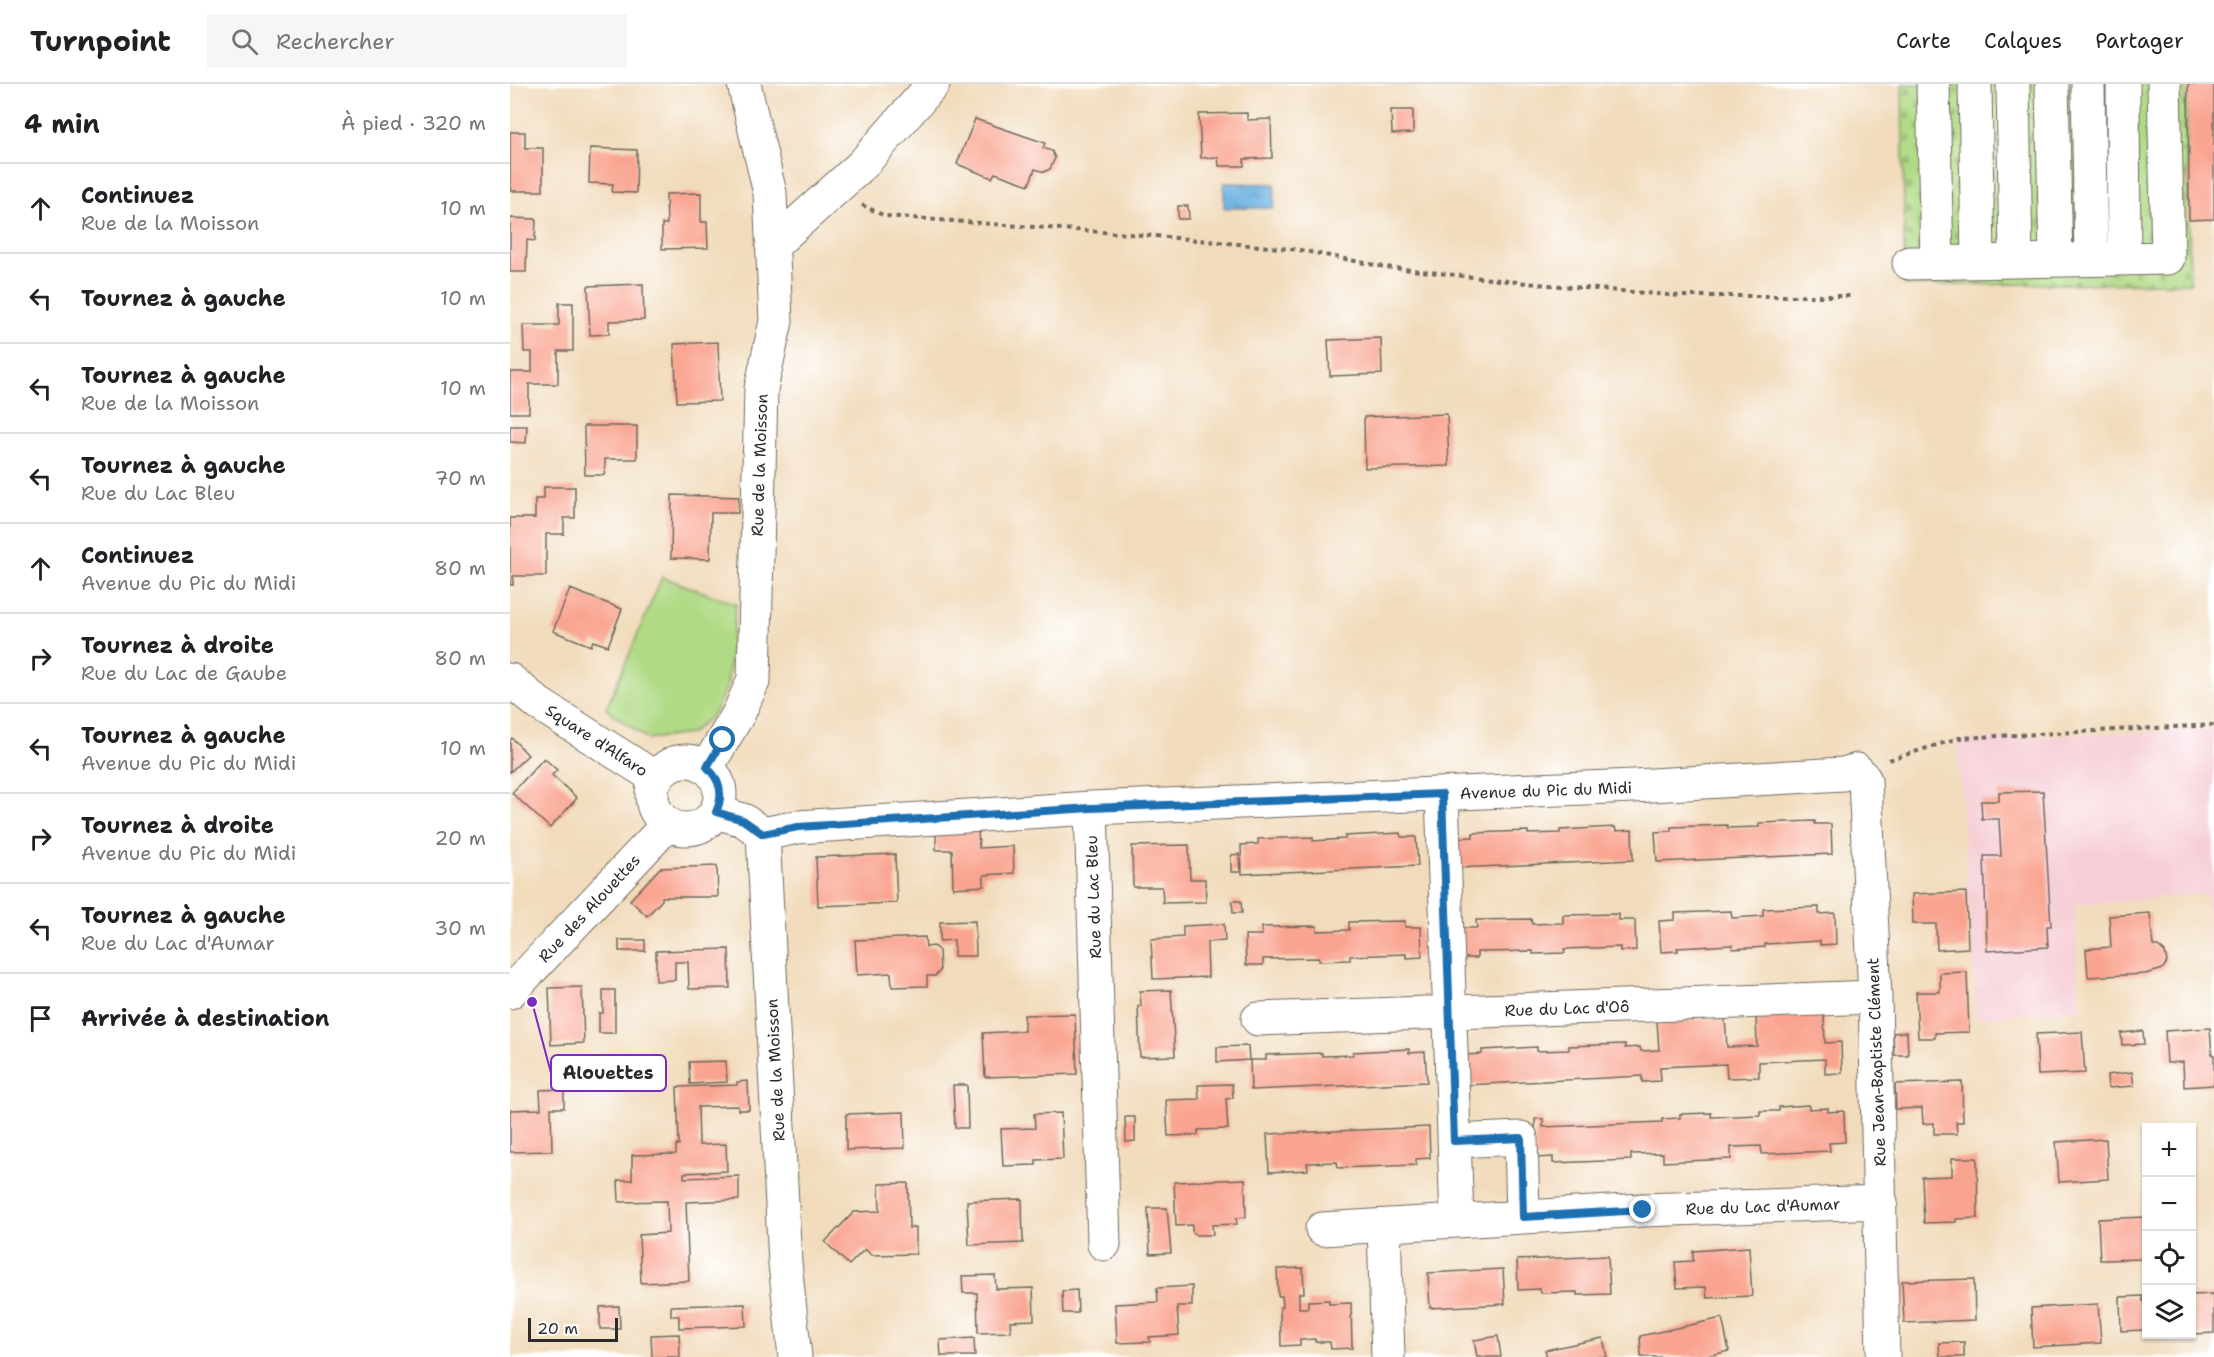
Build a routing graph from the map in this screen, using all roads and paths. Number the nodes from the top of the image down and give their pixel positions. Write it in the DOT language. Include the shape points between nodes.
graph roads {
  1 [pos="725,84"];
  2 [pos="744,84"];
  3 [pos="933,84"];
  4 [pos="1933,84"];
  5 [pos="1975,84"];
  6 [pos="2013,84"];
  7 [pos="2052,84"];
  8 [pos="2088,84"];
  9 [pos="2123,84"];
  10 [pos="2164,84"];
  11 [pos="839,186"];
  12 [pos="772,246"];
  13 [pos="2091,259"];
  14 [pos="2124,259"];
  15 [pos="2056,260"];
  16 [pos="1978,261"];
  17 [pos="2016,261"];
  18 [pos="1852,296"];
  19 [pos="510,680"];
  20 [pos="2214,725"];
  21 [pos="707,767"];
  22 [pos="1857,770"];
  23 [pos="656,778"];
  24 [pos="1442,794"];
  25 [pos="1091,808"];
  26 [pos="716,812"];
  27 [pos="668,824"];
  28 [pos="763,834"];
  29 [pos="510,992"];
  30 [pos="1875,997"];
  31 [pos="1449,1011"];
  32 [pos="1258,1018"];
  33 [pos="1454,1141"];
  34 [pos="1881,1202"];
  35 [pos="1523,1217"];
  36 [pos="1457,1221"];
  37 [pos="1384,1226"];
  38 [pos="1322,1229"];
  39 [pos="1104,1244"];
  40 [pos="795,1357"];
  41 [pos="1388,1357"];
  42 [pos="1883,1357"];
  1 -- 2 [label="street"];
  2 -- 12 [label="street, Rue de la Moisson" via="770,193"];
  3 -- 11 [label="street"];
  4 -- 16 [label="street" via="1923,262"];
  5 -- 16 [label="street"];
  6 -- 17 [label="street"];
  7 -- 15 [label="street"];
  8 -- 13 [label="street"];
  9 -- 14 [label="street"];
  10 -- 14 [label="street" via="2168,258"];
  11 -- 12 [label="street"];
  11 -- 18 [label="path" via="868,209 885,216 1289,249 1385,267 1680,296"];
  12 -- 21 [label="street, Rue de la Moisson" via="776,321 761,389 754,679"];
  13 -- 14 [label="street"];
  13 -- 15 [label="street"];
  15 -- 17 [label="street"];
  16 -- 17 [label="street"];
  19 -- 23 [label="street, Square d'Alfaro" via="539,704"];
  20 -- 22 [label="path" via="1959,738"];
  21 -- 23 [label="street" via="685,760 663,769"];
  21 -- 26 [label="street" via="721,793"];
  22 -- 24 [label="street, Avenue du Pic du Midi" via="1843,774"];
  22 -- 30 [label="street, Rue Jean-Baptiste Clément" via="1865,780"];
  23 -- 27 [label="street" via="652,799 660,818"];
  24 -- 25 [label="street, Avenue du Pic du Midi"];
  24 -- 31 [label="street"];
  25 -- 28 [label="street" via="798,827"];
  25 -- 39 [label="street, Rue du Lac Bleu"];
  26 -- 27 [label="street" via="700,827 678,829"];
  26 -- 28 [label="street" via="743,820"];
  27 -- 29 [label="street, Rue des Alouettes"];
  28 -- 40 [label="street, Rue de la Moisson" via="785,1263"];
  30 -- 31 [label="street, Rue du Lac d'Oô"];
  30 -- 34 [label="street, Rue Jean-Baptiste Clément"];
  31 -- 32 [label="street, Rue du Lac d'Oô"];
  31 -- 33 [label="street"];
  33 -- 35 [label="street" via="1521,1138"];
  33 -- 36 [label="street"];
  34 -- 35 [label="street, Rue du Lac d'Aumar"];
  34 -- 42 [label="street, Rue Jean-Baptiste Clément"];
  35 -- 36 [label="street, Rue du Lac d'Aumar"];
  36 -- 37 [label="street, Rue du Lac d'Aumar"];
  37 -- 38 [label="street, Rue du Lac d'Aumar"];
  37 -- 41 [label="street"];
}
